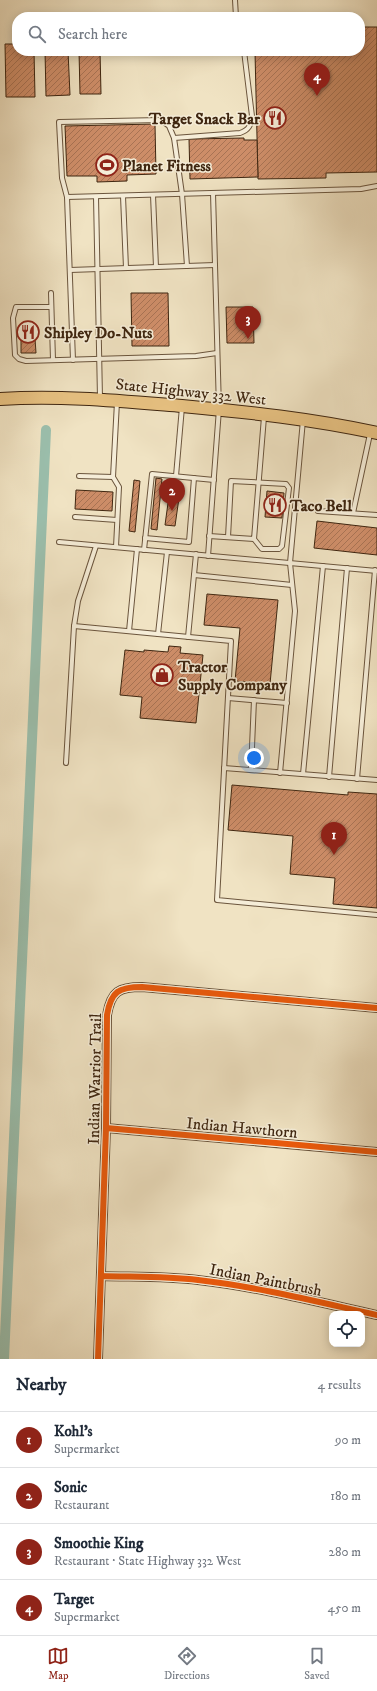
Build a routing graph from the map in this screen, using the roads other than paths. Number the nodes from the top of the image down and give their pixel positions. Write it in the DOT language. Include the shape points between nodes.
graph roads {
  1 [pos="235,0"];
  2 [pos="236,12"];
  3 [pos="245,56"];
  4 [pos="174,138"];
  5 [pos="377,186"];
  6 [pos="213,193"];
  7 [pos="182,194"];
  8 [pos="153,195"];
  9 [pos="123,196"];
  10 [pos="96,197"];
  11 [pos="68,198"];
  12 [pos="215,265"];
  13 [pos="187,266"];
  14 [pos="156,267"];
  15 [pos="126,268"];
  16 [pos="97,269"];
  17 [pos="70,270"];
  18 [pos="51,293"];
  19 [pos="51,307"];
  20 [pos="217,353"];
  21 [pos="98,359"];
  22 [pos="53,360"];
  23 [pos="73,360"];
  24 [pos="100,398"];
  25 [pos="0,399"];
  26 [pos="118,400"];
  27 [pos="182,406"];
  28 [pos="219,409"];
  29 [pos="265,415"];
  30 [pos="303,420"];
  31 [pos="374,432"];
  32 [pos="79,476"];
  33 [pos="176,476"];
  34 [pos="113,477"];
  35 [pos="194,478"];
  36 [pos="214,480"];
  37 [pos="259,483"];
  38 [pos="318,511"];
  39 [pos="353,513"];
  40 [pos="377,515"];
  41 [pos="75,517"];
  42 [pos="117,520"];
  43 [pos="209,536"];
  44 [pos="228,537"];
  45 [pos="145,538"];
  46 [pos="254,539"];
  47 [pos="59,542"];
  48 [pos="96,546"];
  49 [pos="116,547"];
  50 [pos="137,549"];
  51 [pos="144,550"];
  52 [pos="167,552"];
  53 [pos="196,554"];
  54 [pos="208,556"];
  55 [pos="290,563"];
  56 [pos="323,566"];
  57 [pos="348,568"];
  58 [pos="376,570"];
  59 [pos="194,575"];
  60 [pos="292,585"];
  61 [pos="74,626"];
  62 [pos="129,631"];
  63 [pos="158,634"];
  64 [pos="188,637"];
  65 [pos="228,698"];
  66 [pos="254,700"];
  67 [pos="287,703"];
  68 [pos="66,763"];
  69 [pos="224,768"];
  70 [pos="251,770"];
  71 [pos="280,773"];
  72 [pos="303,774"];
  73 [pos="329,777"];
  74 [pos="357,779"];
  75 [pos="377,780"];
  76 [pos="377,915"];
  77 [pos="377,1008"];
  78 [pos="106,1128"];
  79 [pos="377,1152"];
  80 [pos="101,1276"];
  81 [pos="377,1315"];
  82 [pos="98,1359"];
  1 -- 2 [label="lane"];
  3 -- 4 [label="lane" via="252,116 246,131"];
  4 -- 7 [label="lane"];
  4 -- 11 [label="lane" via="169,126 161,120 59,122 62,178"];
  5 -- 6 [label="lane" via="361,189"];
  6 -- 7 [label="lane"];
  6 -- 12 [label="lane"];
  7 -- 8 [label="lane"];
  7 -- 13 [label="lane"];
  8 -- 9 [label="lane"];
  8 -- 14 [label="lane"];
  9 -- 10 [label="lane"];
  9 -- 15 [label="lane"];
  10 -- 11 [label="lane"];
  10 -- 16 [label="lane"];
  11 -- 17 [label="lane"];
  12 -- 13 [label="lane"];
  12 -- 20 [label="lane"];
  13 -- 14 [label="lane"];
  14 -- 15 [label="lane"];
  15 -- 16 [label="lane"];
  16 -- 17 [label="lane"];
  16 -- 21 [label="lane"];
  17 -- 23 [label="lane"];
  18 -- 19 [label="lane"];
  19 -- 22 [label="lane"];
  19 -- 22 [label="lane" via="16,307 12,318 15,355 26,361"];
  20 -- 21 [label="lane"];
  20 -- 28 [label="lane"];
  21 -- 23 [label="lane"];
  21 -- 24 [label="lane"];
  22 -- 23 [label="lane"];
  24 -- 25 [label="main road, State Highway 332 West"];
  24 -- 26 [label="main road, State Highway 332 West"];
  26 -- 27 [label="main road, State Highway 332 West"];
  26 -- 34 [label="lane"];
  27 -- 28 [label="main road, State Highway 332 West"];
  27 -- 33 [label="lane"];
  28 -- 29 [label="main road, State Highway 332 West"];
  28 -- 36 [label="lane"];
  29 -- 30 [label="main road, State Highway 332 West"];
  29 -- 37 [label="lane"];
  30 -- 31 [label="main road, State Highway 332 West"];
  30 -- 55 [label="lane"];
  31 -- 39 [label="lane"];
  32 -- 34 [label="lane"];
  33 -- 35 [label="lane"];
  33 -- 45 [label="lane" via="152,474"];
  34 -- 42 [label="lane" via="119,486"];
  35 -- 36 [label="lane"];
  35 -- 45 [label="lane" via="189,542"];
  36 -- 43 [label="lane"];
  37 -- 44 [label="lane" via="231,481"];
  37 -- 46 [label="lane"];
  37 -- 46 [label="lane" via="286,484 289,488 282,546 279,549 262,549"];
  38 -- 39 [label="lane"];
  39 -- 40 [label="lane"];
  41 -- 42 [label="lane"];
  42 -- 49 [label="lane"];
  43 -- 44 [label="lane"];
  43 -- 54 [label="lane"];
  44 -- 46 [label="lane"];
  45 -- 51 [label="lane"];
  47 -- 48 [label="lane"];
  48 -- 49 [label="lane"];
  48 -- 61 [label="lane" via="78,601"];
  49 -- 50 [label="lane"];
  50 -- 51 [label="lane"];
  50 -- 62 [label="lane"];
  51 -- 52 [label="lane"];
  52 -- 53 [label="lane"];
  52 -- 63 [label="lane"];
  53 -- 54 [label="lane"];
  53 -- 59 [label="lane"];
  54 -- 55 [label="lane"];
  55 -- 56 [label="lane"];
  55 -- 60 [label="lane"];
  56 -- 57 [label="lane"];
  56 -- 72 [label="lane"];
  57 -- 58 [label="lane"];
  57 -- 73 [label="lane"];
  58 -- 74 [label="lane"];
  59 -- 60 [label="lane"];
  59 -- 64 [label="lane"];
  60 -- 67 [label="lane" via="295,611"];
  61 -- 62 [label="lane"];
  61 -- 68 [label="lane"];
  62 -- 63 [label="lane"];
  63 -- 64 [label="lane"];
  64 -- 65 [label="lane" via="231,641"];
  65 -- 66 [label="lane"];
  65 -- 69 [label="lane"];
  66 -- 67 [label="lane"];
  66 -- 70 [label="lane"];
  67 -- 71 [label="lane"];
  69 -- 70 [label="lane"];
  69 -- 76 [label="lane" via="217,900"];
  70 -- 71 [label="lane"];
  71 -- 72 [label="lane"];
  72 -- 73 [label="lane"];
  73 -- 74 [label="lane"];
  74 -- 75 [label="lane"];
  77 -- 78 [label="street, Indian Warrior Trail" via="142,987 119,990 112,996 107,1014"];
  78 -- 79 [label="street, Indian Hawthorn"];
  78 -- 80 [label="street, Indian Warrior Trail"];
  80 -- 81 [label="street, Indian Paintbrush" via="198,1280 238,1285"];
  80 -- 82 [label="street, Indian Warrior Trail"];
}
